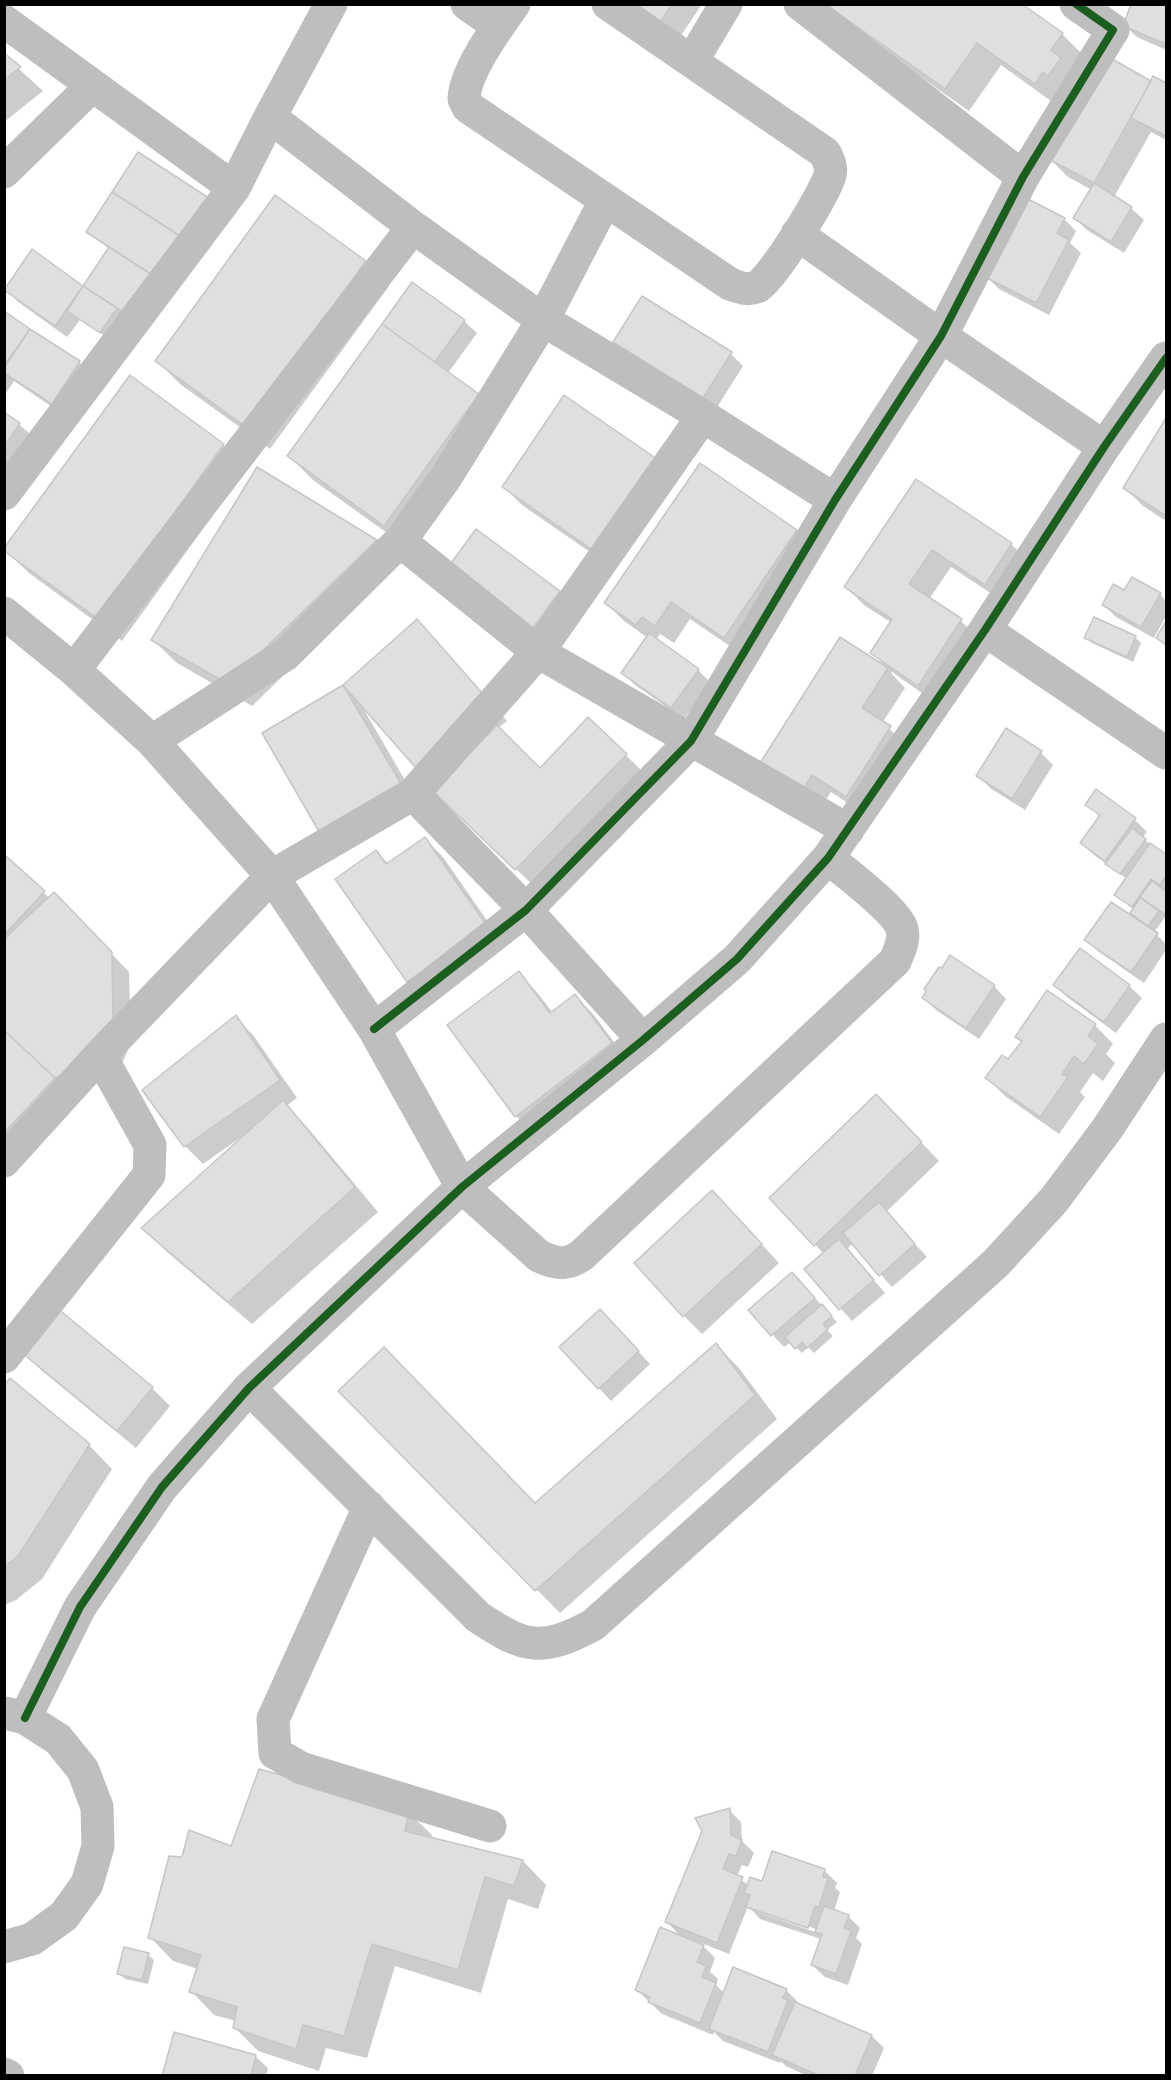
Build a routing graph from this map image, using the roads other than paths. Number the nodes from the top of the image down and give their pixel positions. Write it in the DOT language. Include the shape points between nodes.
graph roads {
  1 [pos="331,4"];
  2 [pos="467,4"];
  3 [pos="608,4"];
  4 [pos="726,4"];
  5 [pos="800,4"];
  6 [pos="1076,4"];
  7 [pos="506,15"];
  8 [pos="1118,17"];
  9 [pos="4,21"];
  10 [pos="692,61"];
  11 [pos="92,86"];
  12 [pos="270,117"];
  13 [pos="4,172"];
  14 [pos="1023,177"];
  15 [pos="234,188"];
  16 [pos="605,201"];
  17 [pos="413,227"];
  18 [pos="797,234"];
  19 [pos="543,320"];
  20 [pos="941,336"];
  21 [pos="1167,358"];
  22 [pos="704,416"];
  23 [pos="1104,447"];
  24 [pos="4,494"];
  25 [pos="835,500"];
  26 [pos="400,541"];
  27 [pos="4,613"];
  28 [pos="985,630"];
  29 [pos="538,652"];
  30 [pos="74,670"];
  31 [pos="152,741"];
  32 [pos="691,741"];
  33 [pos="1167,753"];
  34 [pos="413,794"];
  35 [pos="848,830"];
  36 [pos="828,858"];
  37 [pos="272,876"];
  38 [pos="526,909"];
  39 [pos="374,1029"];
  40 [pos="1167,1039"];
  41 [pos="643,1040"];
  42 [pos="100,1055"];
  43 [pos="4,1161"];
  44 [pos="462,1186"];
  45 [pos="4,1357"];
  46 [pos="249,1388"];
  47 [pos="369,1507"];
  48 [pos="15,1716"];
  49 [pos="490,1826"];
  50 [pos="4,1947"];
  1 -- 12 [label="street"];
  2 -- 7 [label="street"];
  3 -- 10 [label="street"];
  4 -- 10 [label="street"];
  5 -- 14 [label="street"];
  6 -- 8 [label="street"];
  7 -- 16 [label="street" via="467,80 464,99 468,107"];
  8 -- 14 [label="street"];
  9 -- 11 [label="street"];
  10 -- 18 [label="street" via="825,153 831,172"];
  11 -- 13 [label="street"];
  11 -- 15 [label="street"];
  12 -- 15 [label="street"];
  12 -- 17 [label="street"];
  14 -- 20 [label="street"];
  15 -- 24 [label="street"];
  16 -- 18 [label="street" via="741,288 752,288 764,281"];
  16 -- 19 [label="street"];
  17 -- 19 [label="street"];
  17 -- 30 [label="street"];
  18 -- 20 [label="street"];
  19 -- 22 [label="street"];
  19 -- 26 [label="street" via="446,477"];
  20 -- 23 [label="street"];
  20 -- 25 [label="street"];
  21 -- 23 [label="street"];
  22 -- 25 [label="street"];
  22 -- 29 [label="street"];
  23 -- 28 [label="street"];
  25 -- 32 [label="street"];
  26 -- 29 [label="street"];
  26 -- 31 [label="street" via="285,656"];
  27 -- 30 [label="street"];
  28 -- 33 [label="street"];
  28 -- 35 [label="street"];
  29 -- 32 [label="street"];
  29 -- 34 [label="street"];
  30 -- 31 [label="street"];
  31 -- 37 [label="street"];
  32 -- 35 [label="street"];
  32 -- 38 [label="street"];
  34 -- 37 [label="street"];
  34 -- 38 [label="street"];
  35 -- 36 [label="street"];
  36 -- 41 [label="street" via="737,959"];
  36 -- 44 [label="street" via="896,916 903,930 902,946 895,961 582,1255 562,1264 539,1256"];
  37 -- 39 [label="street"];
  37 -- 42 [label="street"];
  38 -- 39 [label="street"];
  38 -- 41 [label="street"];
  39 -- 44 [label="street"];
  40 -- 47 [label="street" via="1054,1200 995,1264 593,1625 565,1640 537,1645 506,1635 478,1617"];
  41 -- 44 [label="street"];
  42 -- 43 [label="street"];
  42 -- 45 [label="street" via="150,1145 149,1175"];
  44 -- 46 [label="street"];
  46 -- 47 [label="street"];
  46 -- 48 [label="street" via="162,1487 86,1598"];
  47 -- 49 [label="street" via="273,1719 275,1753 301,1768"];
  48 -- 50 [label="street" via="58,1739 83,1770 97,1807 98,1846 87,1884 64,1916 32,1939"];
}
